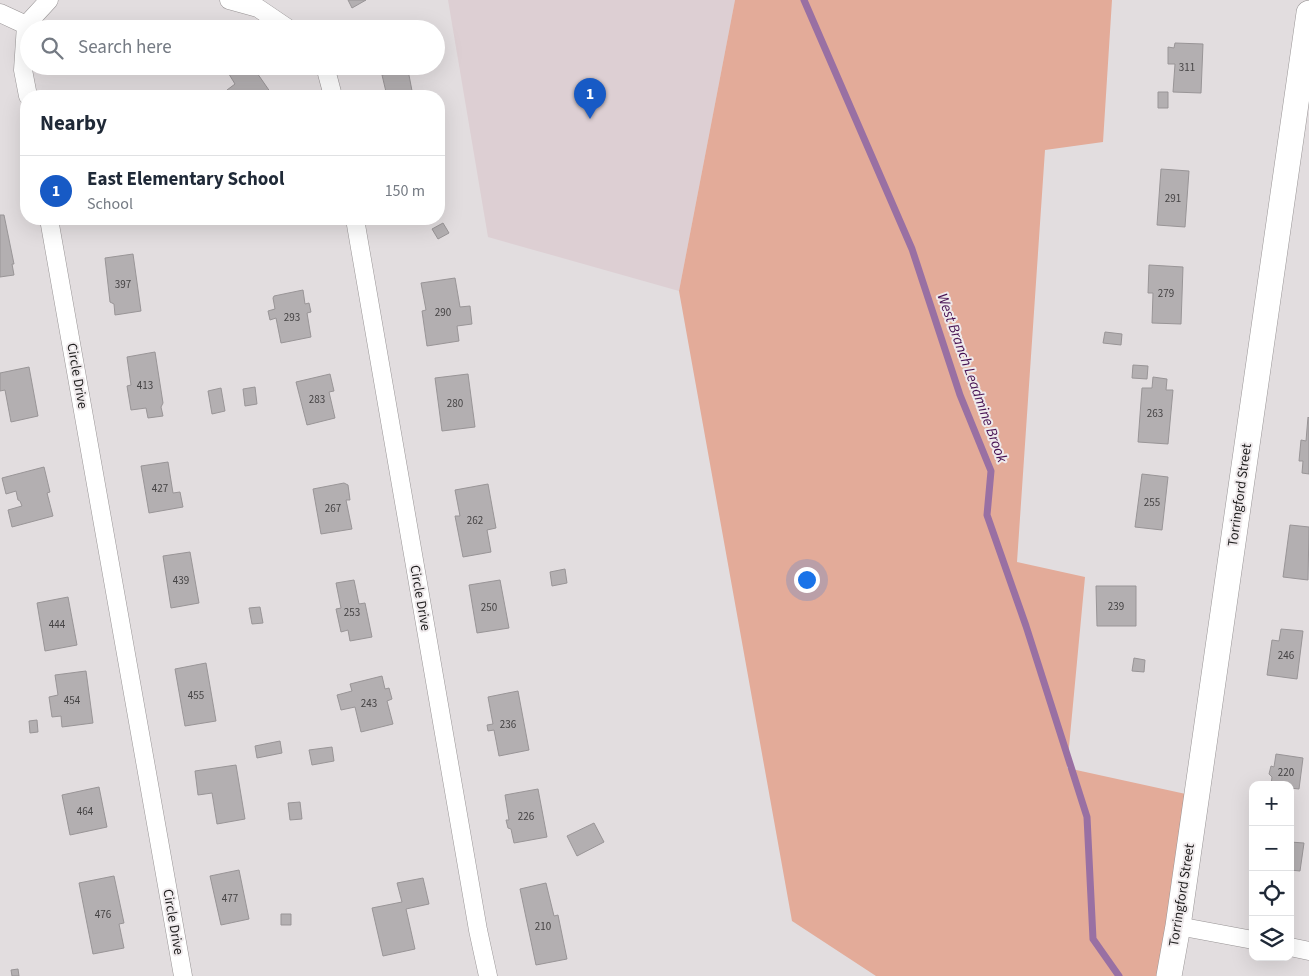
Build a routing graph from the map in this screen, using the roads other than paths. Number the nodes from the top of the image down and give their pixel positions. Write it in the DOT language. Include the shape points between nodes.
graph roads {
  1 [pos="49,0"];
  2 [pos="229,0"];
  3 [pos="1309,13"];
  4 [pos="0,14"];
  5 [pos="31,20"];
  6 [pos="276,20"];
  7 [pos="20,22"];
  8 [pos="24,75"];
  9 [pos="327,75"];
  10 [pos="27,90"];
  11 [pos="331,90"];
  12 [pos="50,225"];
  13 [pos="356,225"];
  14 [pos="1178,926"];
  15 [pos="1249,939"];
  16 [pos="1294,948"];
  17 [pos="1309,950"];
  18 [pos="183,976"];
  19 [pos="488,976"];
  20 [pos="1169,976"];
  1 -- 5 [label="street"];
  2 -- 6 [label="street" via="258,8"];
  3 -- 14 [label="main road, Torringford Street"];
  4 -- 7 [label="street"];
  8 -- 10 [label="street"];
  9 -- 11 [label="street"];
  12 -- 18 [label="street, Circle Drive"];
  13 -- 19 [label="street, Circle Drive"];
  14 -- 15 [label="street"];
  14 -- 20 [label="main road, Torringford Street"];
  16 -- 17 [label="street"];
}
